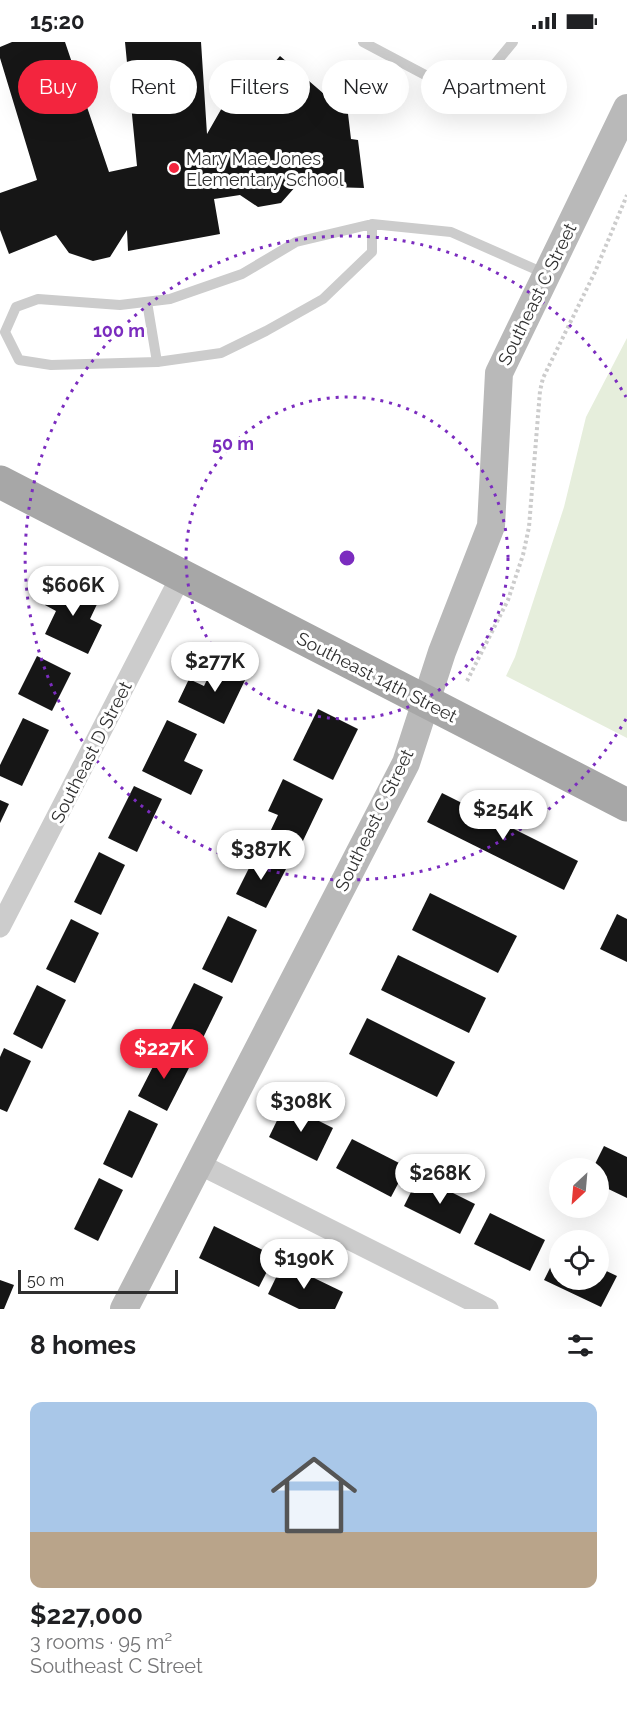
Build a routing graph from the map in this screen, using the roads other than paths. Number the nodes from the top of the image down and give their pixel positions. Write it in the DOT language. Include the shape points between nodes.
graph roads {
  1 [pos="363,42"];
  2 [pos="513,42"];
  3 [pos="627,108"];
  4 [pos="372,224"];
  5 [pos="547,274"];
  6 [pos="147,302"];
  7 [pos="157,362"];
  8 [pos="0,482"];
  9 [pos="181,576"];
  10 [pos="425,702"];
  11 [pos="627,805"];
  12 [pos="0,927"];
  13 [pos="199,1164"];
  14 [pos="124,1309"];
  15 [pos="488,1309"];
  1 -- 2 [label="lane" via="446,86 484,76"];
  3 -- 5 [label="street, Southeast C Street"];
  4 -- 5 [label="lane" via="451,232"];
  4 -- 6 [label="lane" via="296,242 242,274 170,299"];
  4 -- 7 [label="lane" via="372,252 323,299 221,353"];
  5 -- 10 [label="street, Southeast C Street" via="499,373 490,526"];
  6 -- 7 [label="lane"];
  6 -- 7 [label="lane" via="120,305 38,299 16,307 5,332 19,360 51,365"];
  8 -- 9 [label="main road, Southeast 14th Street"];
  9 -- 10 [label="main road, Southeast 14th Street"];
  9 -- 12 [label="street, Southeast D Street"];
  10 -- 11 [label="main road, Southeast 14th Street"];
  10 -- 13 [label="street, Southeast C Street" via="406,763"];
  13 -- 14 [label="street, Southeast C Street"];
  13 -- 15 [label="street"];
}
